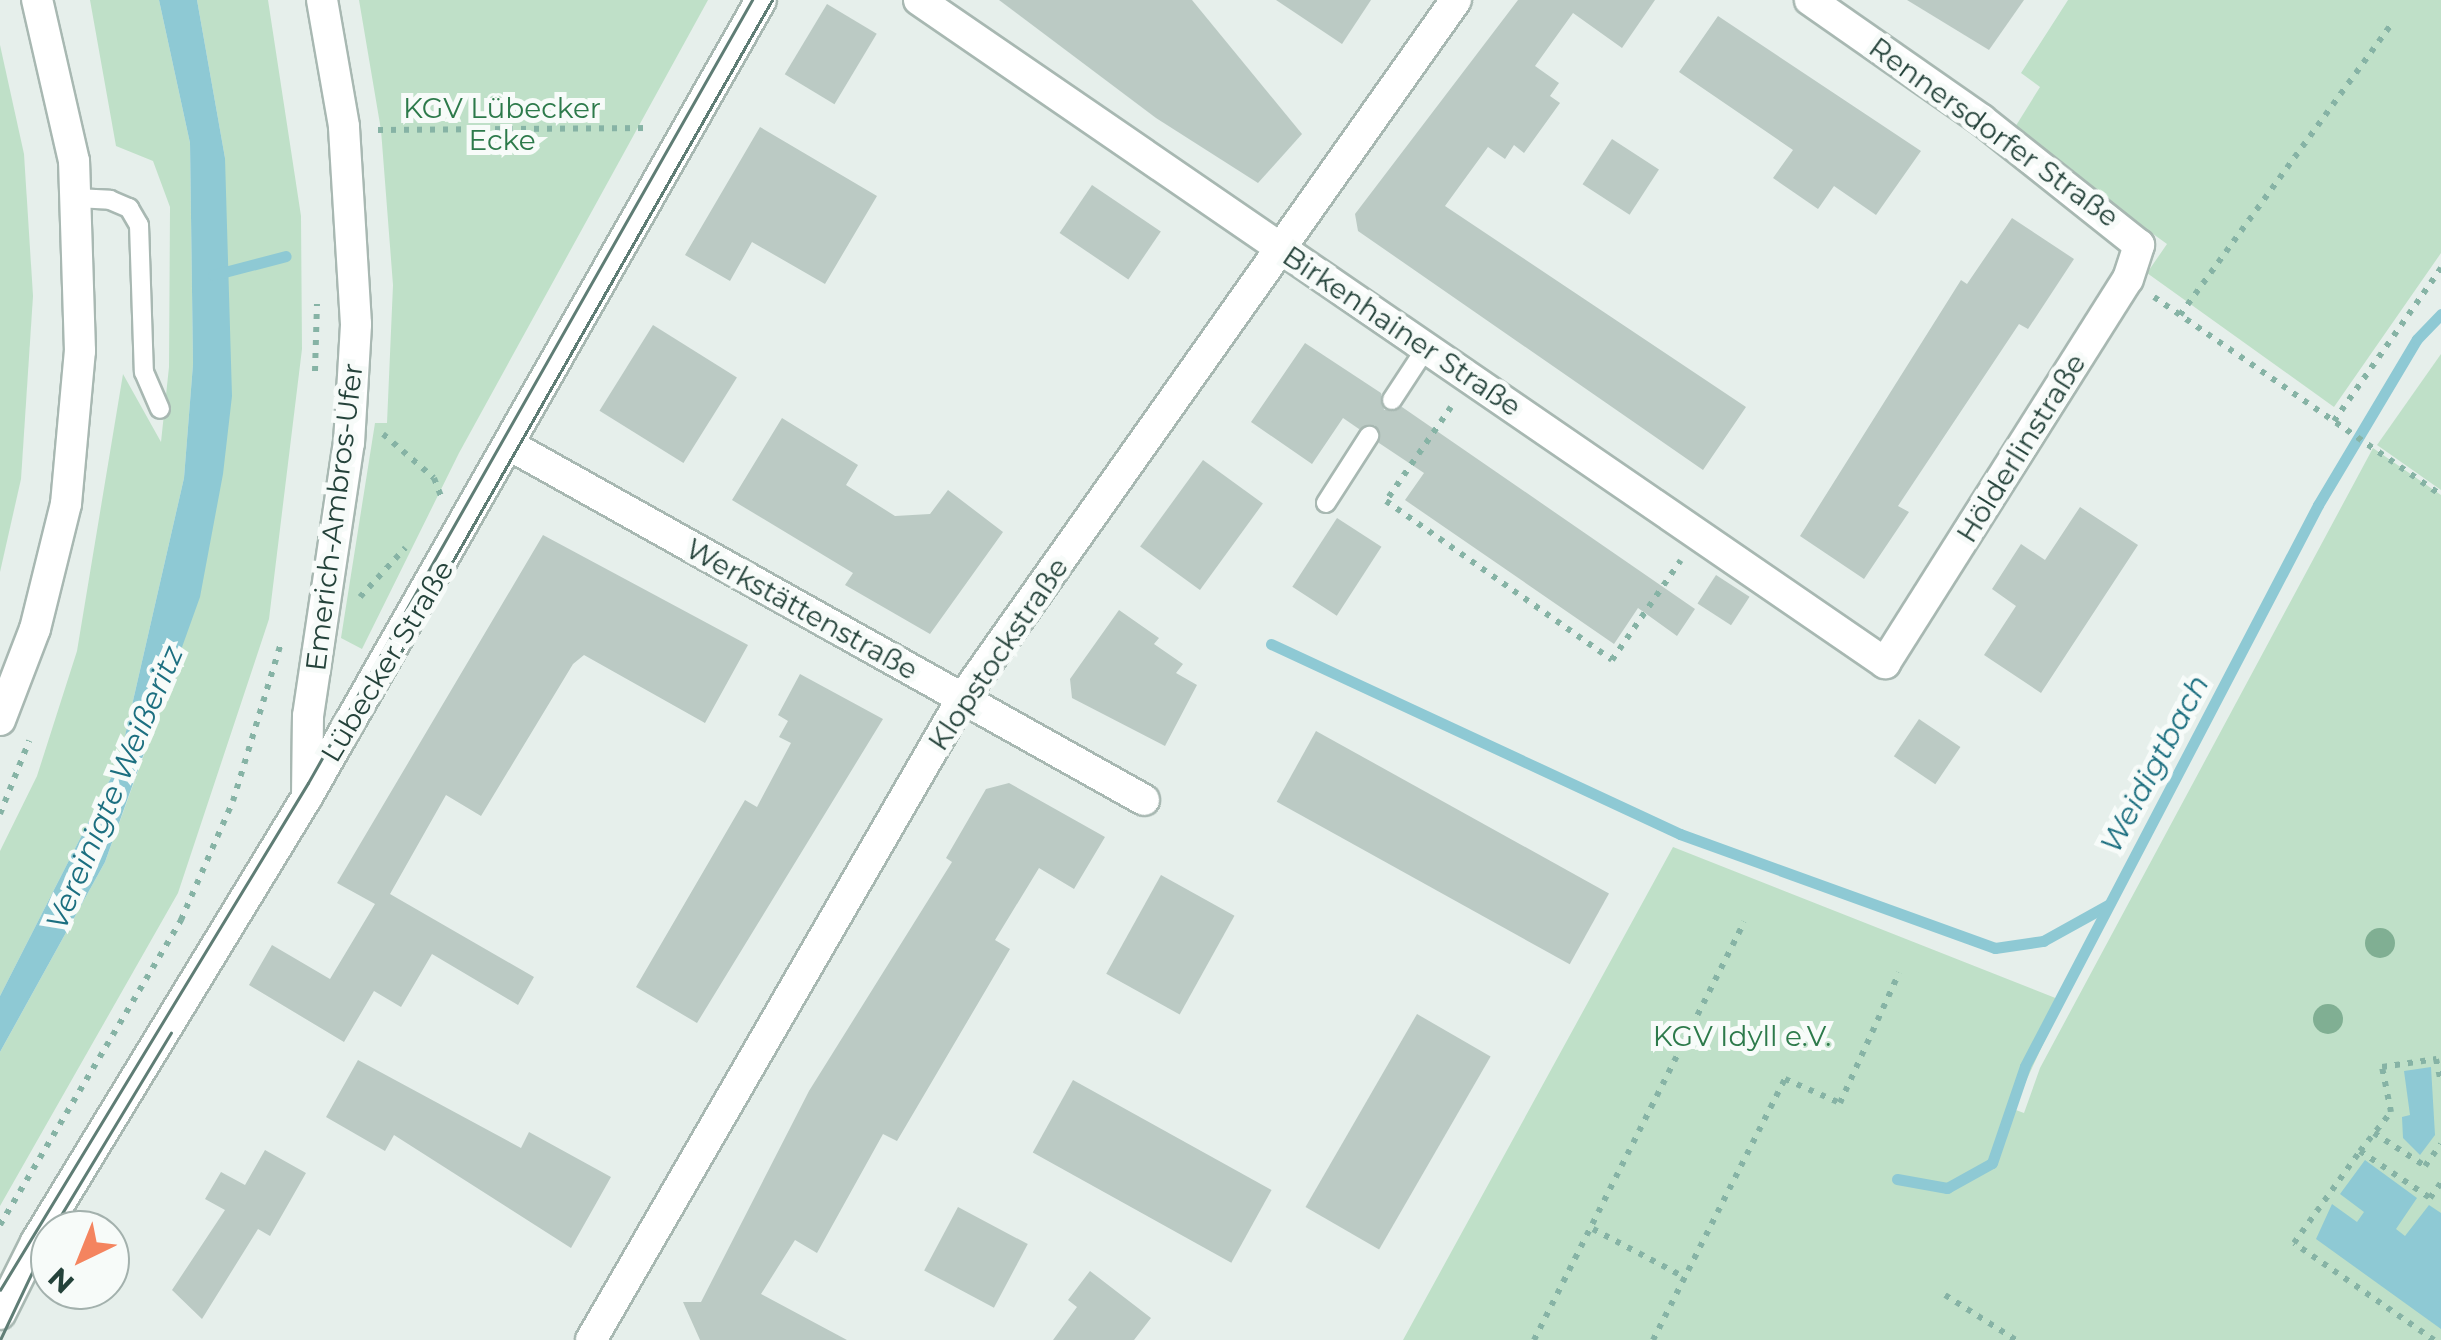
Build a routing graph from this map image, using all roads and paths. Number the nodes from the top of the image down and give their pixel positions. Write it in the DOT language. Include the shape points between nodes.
graph roads {
  1 [pos="37,0"];
  2 [pos="322,0"];
  3 [pos="761,0"];
  4 [pos="919,0"];
  5 [pos="1456,0"];
  6 [pos="1810,0"];
  7 [pos="2390,26"];
  8 [pos="344,132"];
  9 [pos="681,146"];
  10 [pos="76,198"];
  11 [pos="2129,230"];
  12 [pos="1280,248"];
  13 [pos="2441,268"];
  14 [pos="2128,279"];
  15 [pos="318,290"];
  16 [pos="2180,314"];
  17 [pos="1426,348"];
  18 [pos="1471,378"];
  19 [pos="314,386"];
  20 [pos="1392,400"];
  21 [pos="160,408"];
  22 [pos="2334,421"];
  23 [pos="381,423"];
  24 [pos="1369,436"];
  25 [pos="513,447"];
  26 [pos="2441,496"];
  27 [pos="1326,503"];
  28 [pos="430,512"];
  29 [pos="1698,534"];
  30 [pos="407,545"];
  31 [pos="284,624"];
  32 [pos="322,624"];
  33 [pos="282,642"];
  34 [pos="1886,663"];
  35 [pos="962,699"];
  36 [pos="0,720"];
  37 [pos="307,796"];
  38 [pos="1144,800"];
  39 [pos="1744,922"];
  40 [pos="1898,974"];
  41 [pos="2441,1082"];
  42 [pos="2374,1133"];
  43 [pos="2441,1144"];
  44 [pos="2360,1151"];
  45 [pos="2441,1183"];
  46 [pos="0,1225"];
  47 [pos="1594,1228"];
  48 [pos="1684,1277"];
  49 [pos="1945,1296"];
  50 [pos="0,1314"];
  51 [pos="591,1340"];
  52 [pos="1534,1340"];
  53 [pos="1653,1340"];
  54 [pos="2016,1340"];
  55 [pos="2434,1340"];
  1 -- 10 [label="street"];
  2 -- 8 [label="street, Emerich-Ambros-Ufer"];
  3 -- 9 [label="street, Lübecker Straße"];
  4 -- 12 [label="street, Birkenhainer Straße"];
  5 -- 12 [label="street, Klopstockstraße"];
  6 -- 11 [label="street, Rennersdorfer Straße"];
  7 -- 16 [label="path"];
  8 -- 9 [label="path" via="639,122"];
  8 -- 32 [label="street, Emerich-Ambros-Ufer" via="356,324 349,442"];
  9 -- 25 [label="street, Lübecker Straße"];
  10 -- 21 [label="lane" via="129,208 140,225 144,372"];
  10 -- 36 [label="street" via="80,351 66,504 35,630"];
  11 -- 14 [label="street, Hölderlinstraße" via="2139,245"];
  12 -- 17 [label="street, Birkenhainer Straße"];
  12 -- 35 [label="street, Klopstockstraße"];
  13 -- 22 [label="path"];
  14 -- 16 [label="path"];
  14 -- 34 [label="street, Hölderlinstraße"];
  15 -- 19 [label="path"];
  16 -- 22 [label="path"];
  17 -- 18 [label="street, Birkenhainer Straße"];
  17 -- 20 [label="lane"];
  18 -- 29 [label="street, Birkenhainer Straße"];
  18 -- 29 [label="path" via="1386,501 1612,660"];
  22 -- 26 [label="path"];
  23 -- 28 [label="path" via="391,445 434,478 441,496"];
  24 -- 27 [label="lane"];
  25 -- 35 [label="street, Werkstättenstraße"];
  25 -- 37 [label="street, Lübecker Straße"];
  29 -- 34 [label="street, Birkenhainer Straße"];
  30 -- 32 [label="path" via="355,602"];
  31 -- 33 [label="path"];
  32 -- 33 [label="path"];
  32 -- 37 [label="street, Emerich-Ambros-Ufer"];
  33 -- 46 [label="path" via="234,801 181,920"];
  35 -- 38 [label="street, Werkstättenstraße"];
  35 -- 51 [label="street, Klopstockstraße"];
  37 -- 50 [label="street, Lübecker Straße" via="36,1242"];
  39 -- 47 [label="path"];
  40 -- 48 [label="path" via="1840,1103 1785,1079"];
  41 -- 42 [label="path" via="2436,1059 2382,1068 2391,1112"];
  42 -- 43 [label="path" via="2425,1166"];
  42 -- 44 [label="path"];
  44 -- 45 [label="path" via="2430,1198"];
  44 -- 55 [label="path" via="2294,1242"];
  47 -- 48 [label="path"];
  47 -- 52 [label="path"];
  48 -- 53 [label="path"];
  49 -- 54 [label="path"];
}
